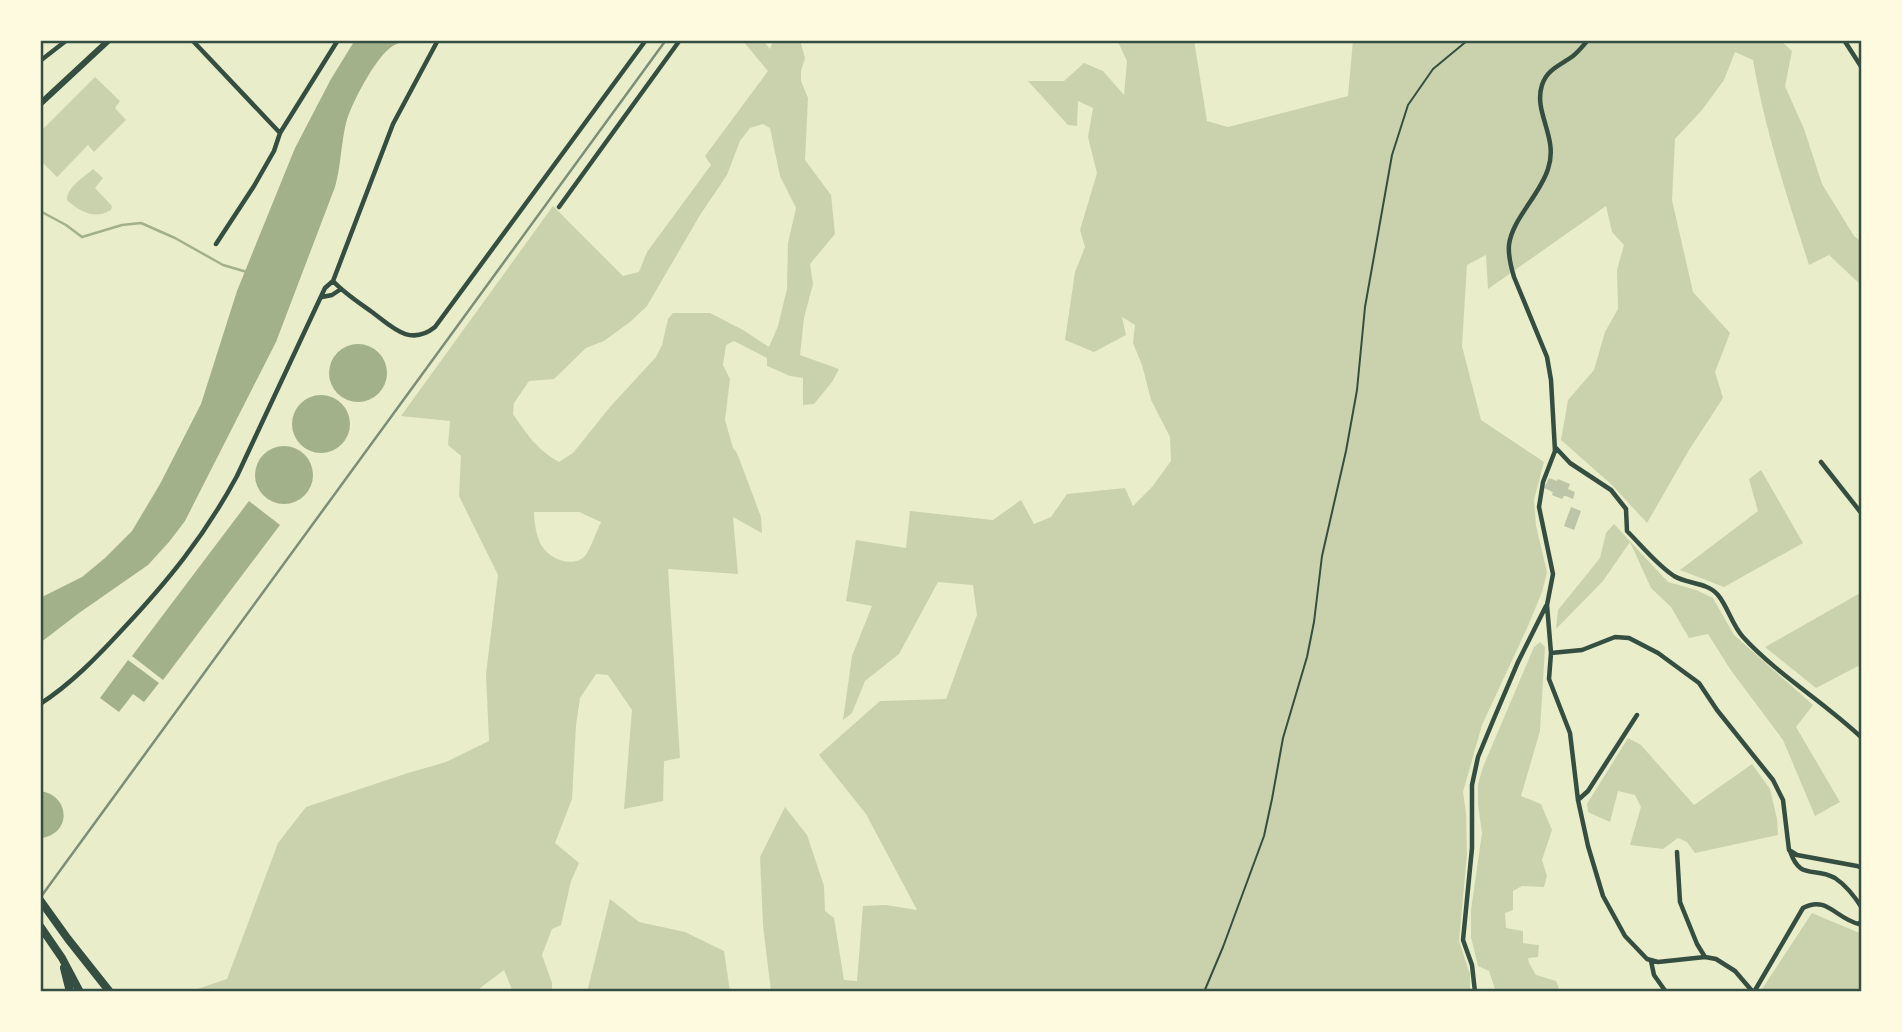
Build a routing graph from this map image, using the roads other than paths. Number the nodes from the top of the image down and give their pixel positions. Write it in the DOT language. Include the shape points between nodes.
graph roads {
  1 [pos="66,40"];
  2 [pos="109,40"];
  3 [pos="192,40"];
  4 [pos="338,40"];
  5 [pos="438,40"];
  6 [pos="646,40"];
  7 [pos="680,40"];
  8 [pos="1588,40"];
  9 [pos="1844,40"];
  10 [pos="40,61"];
  11 [pos="1862,68"];
  12 [pos="40,104"];
  13 [pos="281,133"];
  14 [pos="559,207"];
  15 [pos="216,244"];
  16 [pos="333,281"];
  17 [pos="341,289"];
  18 [pos="322,298"];
  19 [pos="1555,447"];
  20 [pos="1821,462"];
  21 [pos="1862,514"];
  22 [pos="1547,606"];
  23 [pos="1551,653"];
  24 [pos="40,704"];
  25 [pos="1637,715"];
  26 [pos="1862,738"];
  27 [pos="1578,800"];
  28 [pos="1789,850"];
  29 [pos="1677,852"];
  30 [pos="1862,868"];
  31 [pos="40,900"];
  32 [pos="1862,908"];
  33 [pos="1862,920"];
  34 [pos="40,926"];
  35 [pos="1705,957"];
  36 [pos="62,958"];
  37 [pos="1651,961"];
  38 [pos="70,992"];
  39 [pos="80,992"];
  40 [pos="110,992"];
  41 [pos="1475,992"];
  42 [pos="1666,992"];
  43 [pos="1753,992"];
  1 -- 10 [label="street"];
  2 -- 12 [label="main road"];
  3 -- 13 [label="street"];
  4 -- 13 [label="street"];
  5 -- 16 [label="street" via="393,124"];
  6 -- 17 [label="street" via="435,327 422,335 395,331"];
  7 -- 14 [label="street"];
  8 -- 19 [label="street" via="1552,69 1541,86 1539,106 1551,141 1549,167 1509,246 1514,277 1550,369"];
  9 -- 11 [label="street"];
  13 -- 15 [label="street"];
  16 -- 17 [label="street"];
  16 -- 18 [label="street"];
  17 -- 18 [label="street"];
  18 -- 24 [label="street" via="237,476 203,533 111,642"];
  19 -- 22 [label="street" via="1539,499 1553,574"];
  19 -- 26 [label="street" via="1570,463 1611,490 1626,509 1627,531 1662,566 1679,579 1718,595 1741,635"];
  20 -- 21 [label="street"];
  22 -- 23 [label="street"];
  22 -- 41 [label="street" via="1495,716 1472,785 1472,848 1463,940"];
  23 -- 27 [label="street" via="1549,679 1570,733"];
  23 -- 28 [label="street" via="1582,650 1615,637 1629,638 1699,683 1778,790"];
  25 -- 27 [label="street" via="1588,792"];
  27 -- 37 [label="street" via="1603,896 1625,936"];
  28 -- 30 [label="street"];
  28 -- 32 [label="street" via="1799,869 1834,877"];
  29 -- 35 [label="street" via="1680,902"];
  31 -- 40 [label="highway"];
  33 -- 43 [label="street" via="1851,922 1820,903 1803,908"];
  34 -- 36 [label="highway"];
  35 -- 37 [label="street"];
  35 -- 43 [label="street" via="1735,971"];
  36 -- 38 [label="highway"];
  36 -- 39 [label="highway"];
  37 -- 42 [label="street"];
}
